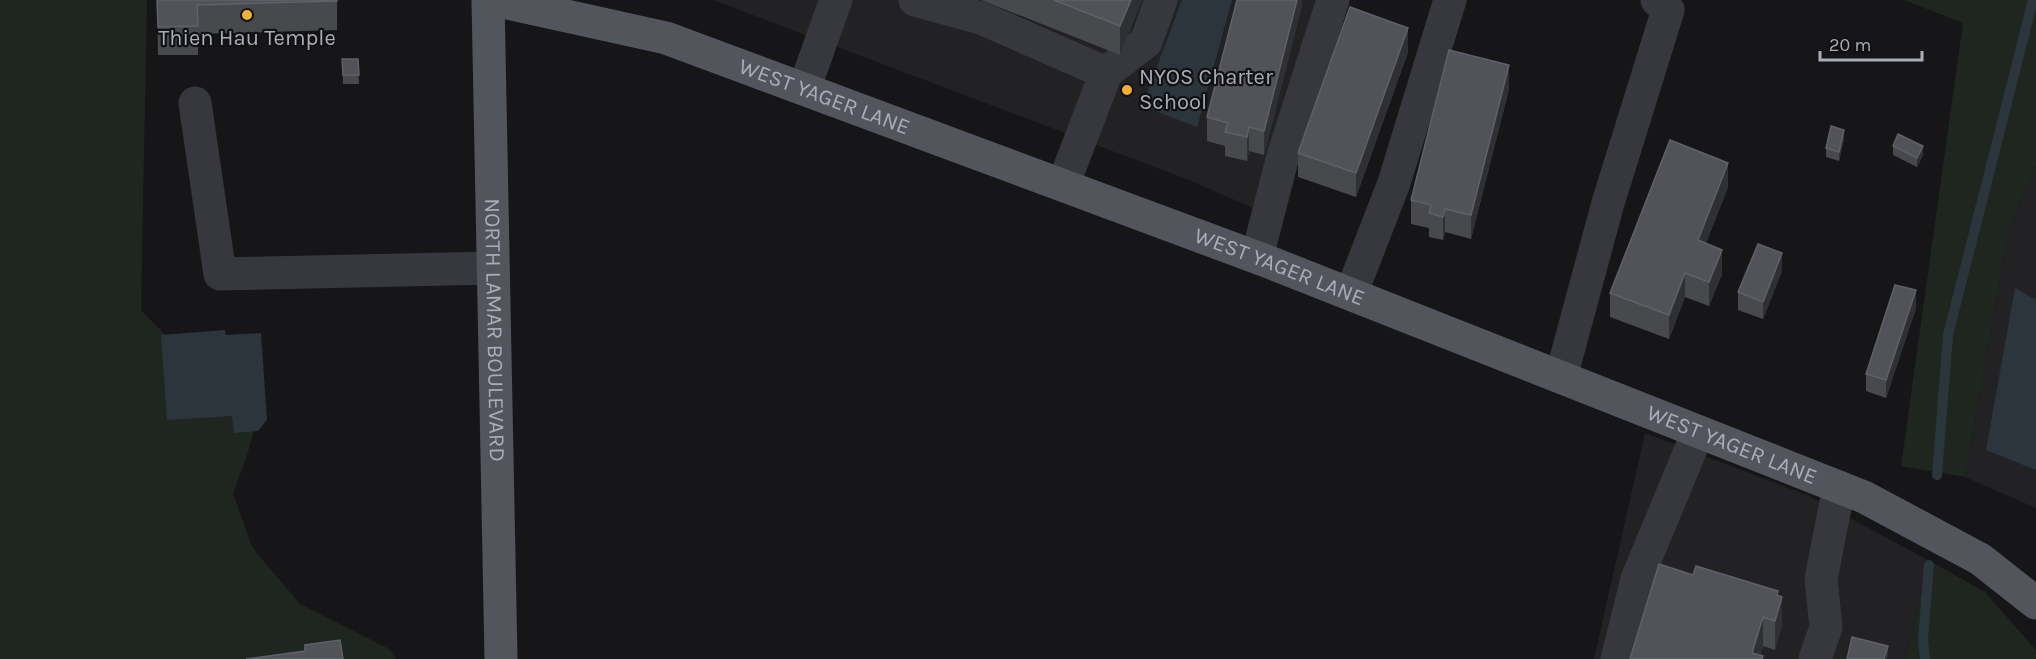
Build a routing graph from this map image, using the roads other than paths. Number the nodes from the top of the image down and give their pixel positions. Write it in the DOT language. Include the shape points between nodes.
graph roads {
  1 [pos="488,0"];
  2 [pos="494,0"];
  3 [pos="836,0"];
  4 [pos="915,0"];
  5 [pos="1161,0"];
  6 [pos="1333,0"];
  7 [pos="1450,0"];
  8 [pos="1657,0"];
  9 [pos="1106,73"];
  10 [pos="804,89"];
  11 [pos="195,103"];
  12 [pos="1063,185"];
  13 [pos="1257,257"];
  14 [pos="493,268"];
  15 [pos="1351,294"];
  16 [pos="1562,378"];
  17 [pos="1698,432"];
  18 [pos="1839,487"];
  19 [pos="2036,603"];
  20 [pos="501,659"];
  21 [pos="1617,659"];
  22 [pos="1815,659"];
  1 -- 14 [label="main road, NORTH LAMAR BOULEVARD"];
  2 -- 10 [label="main road, WEST YAGER LANE" via="666,38"];
  3 -- 10 [label="lane"];
  4 -- 9 [label="lane" via="981,18"];
  5 -- 9 [label="lane" via="1146,42"];
  6 -- 13 [label="lane" via="1283,156"];
  7 -- 15 [label="lane" via="1394,183"];
  8 -- 16 [label="lane" via="1668,10 1608,203"];
  9 -- 12 [label="lane"];
  10 -- 12 [label="main road, WEST YAGER LANE"];
  11 -- 14 [label="lane" via="220,274"];
  12 -- 13 [label="main road, WEST YAGER LANE"];
  13 -- 15 [label="main road, WEST YAGER LANE"];
  14 -- 20 [label="main road, NORTH LAMAR BOULEVARD"];
  15 -- 16 [label="main road, WEST YAGER LANE"];
  16 -- 17 [label="main road, WEST YAGER LANE"];
  17 -- 18 [label="main road, WEST YAGER LANE"];
  17 -- 21 [label="lane" via="1637,579"];
  18 -- 19 [label="main road, WEST YAGER LANE" via="1980,559"];
  18 -- 22 [label="lane" via="1821,579 1827,627"];
}
